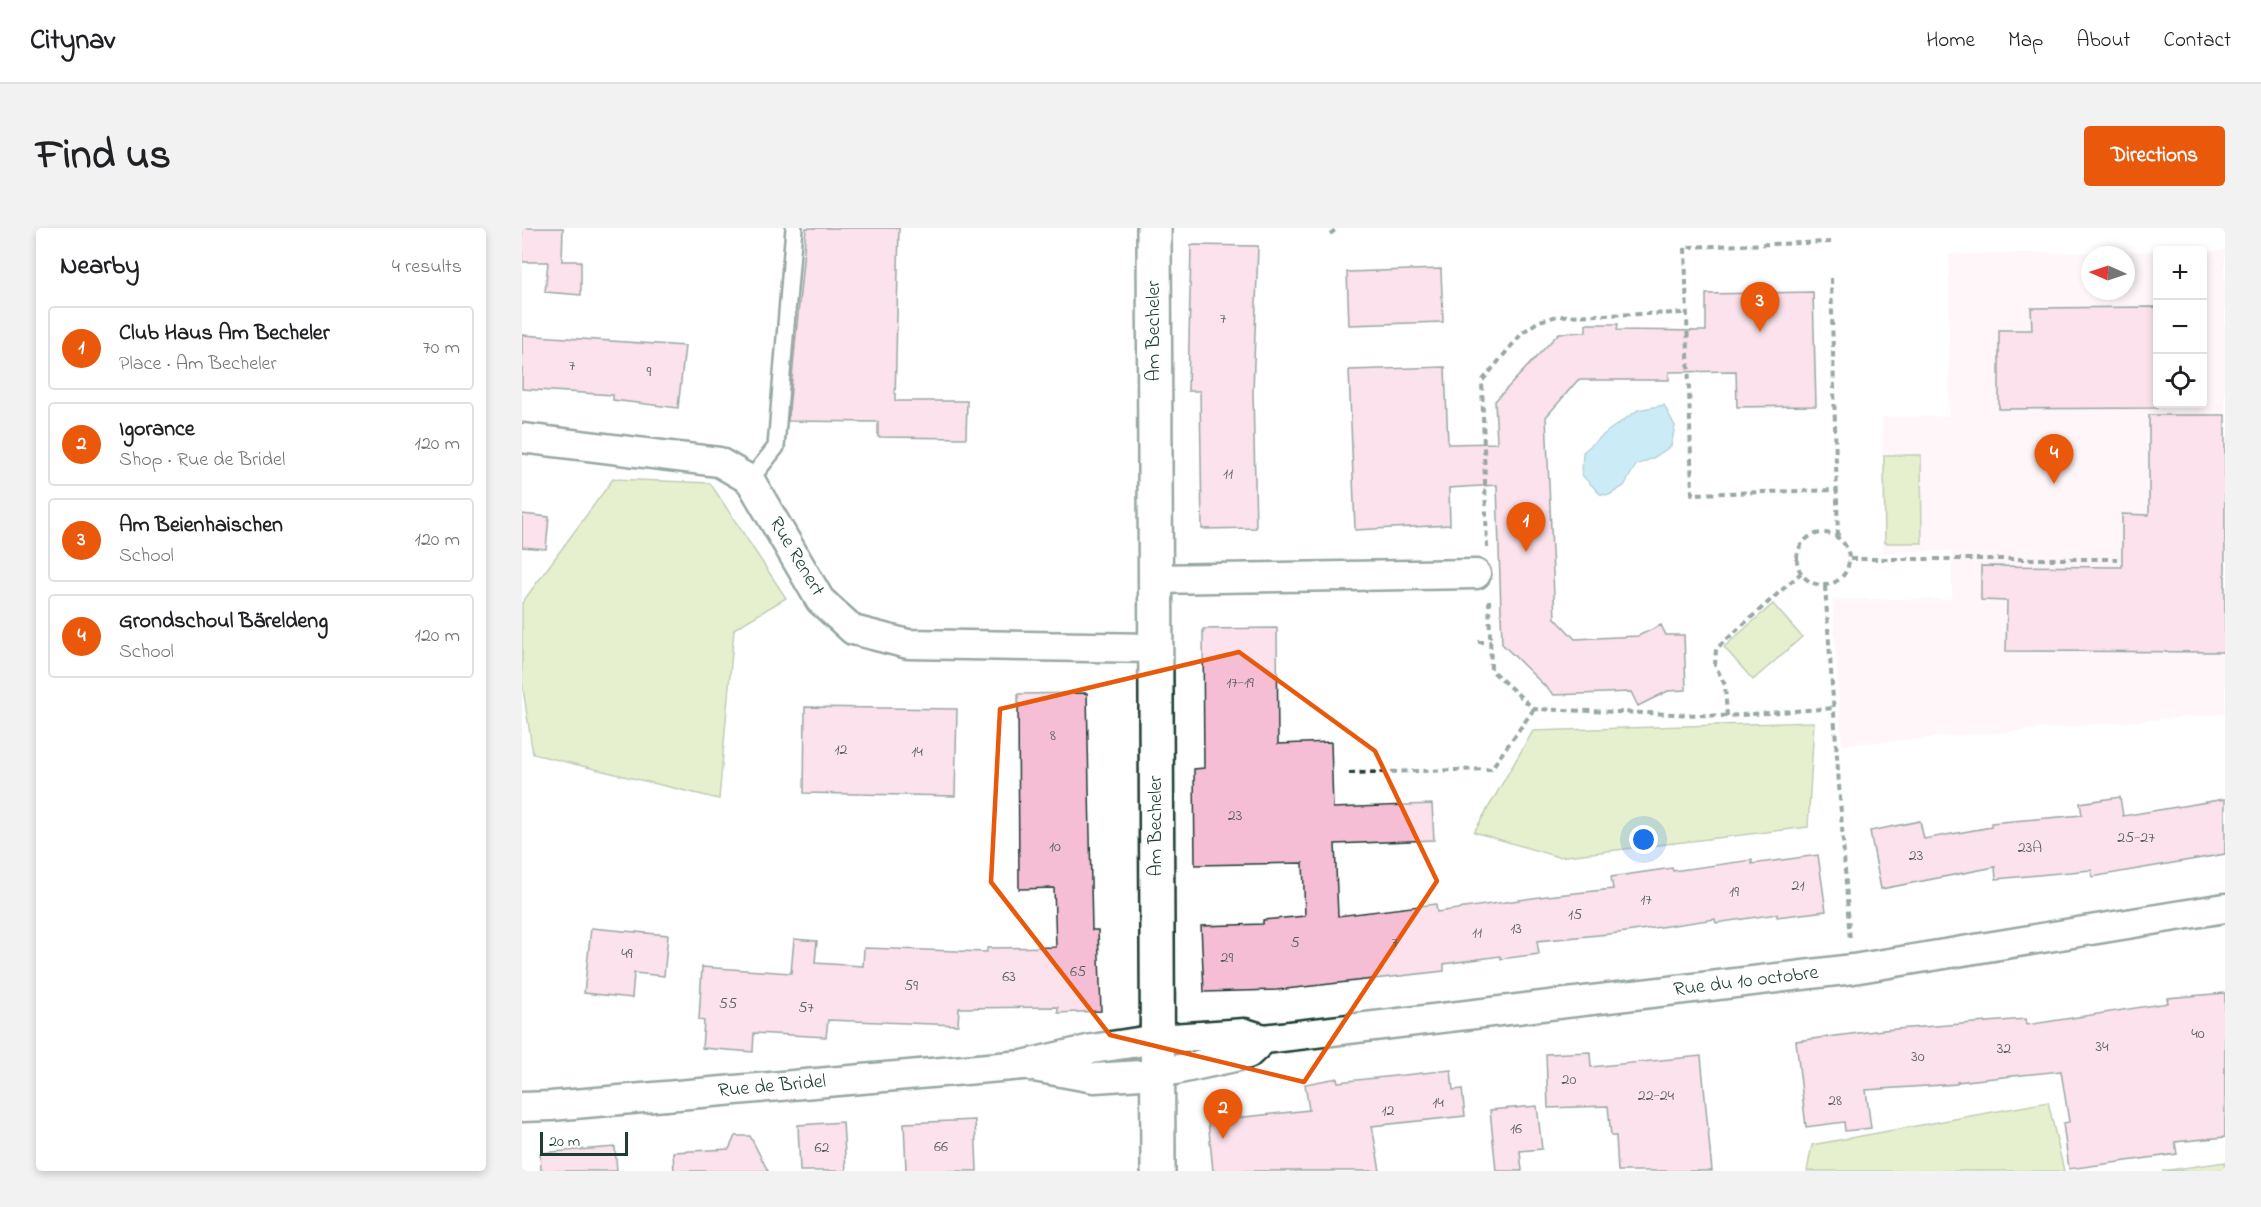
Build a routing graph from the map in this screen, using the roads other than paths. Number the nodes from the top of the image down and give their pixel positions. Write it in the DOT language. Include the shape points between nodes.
graph roads {
  1 [pos="794,228"];
  2 [pos="1154,228"];
  3 [pos="522,438"];
  4 [pos="750,480"];
  5 [pos="1484,573"];
  6 [pos="1155,579"];
  7 [pos="1155,648"];
  8 [pos="2225,908"];
  9 [pos="1156,1039"];
  10 [pos="1264,1039"];
  11 [pos="1023,1065"];
  12 [pos="1157,1074"];
  13 [pos="522,1107"];
  14 [pos="1158,1171"];
  1 -- 4 [label="lane" via="776,447"];
  2 -- 6 [label="main road, Am Becheler"];
  3 -- 4 [label="street, Rue Renert" via="719,462"];
  4 -- 7 [label="street, Rue Renert" via="820,600 853,630 908,644"];
  5 -- 6 [label="street"];
  6 -- 7 [label="main road, Am Becheler"];
  7 -- 9 [label="main road, Am Becheler"];
  8 -- 10 [label="street, Rue du 10 octobre" via="1853,969"];
  9 -- 10 [label="street, Rue du 10 octobre" via="1245,1033"];
  9 -- 11 [label="street, Rue de Bridel"];
  9 -- 12 [label="main road, Am Becheler"];
  10 -- 12 [label="street, Rue du 10 octobre" via="1248,1054"];
  11 -- 12 [label="street, Rue de Bridel" via="1094,1078"];
  11 -- 13 [label="street, Rue de Bridel"];
  12 -- 14 [label="main road"];
}
